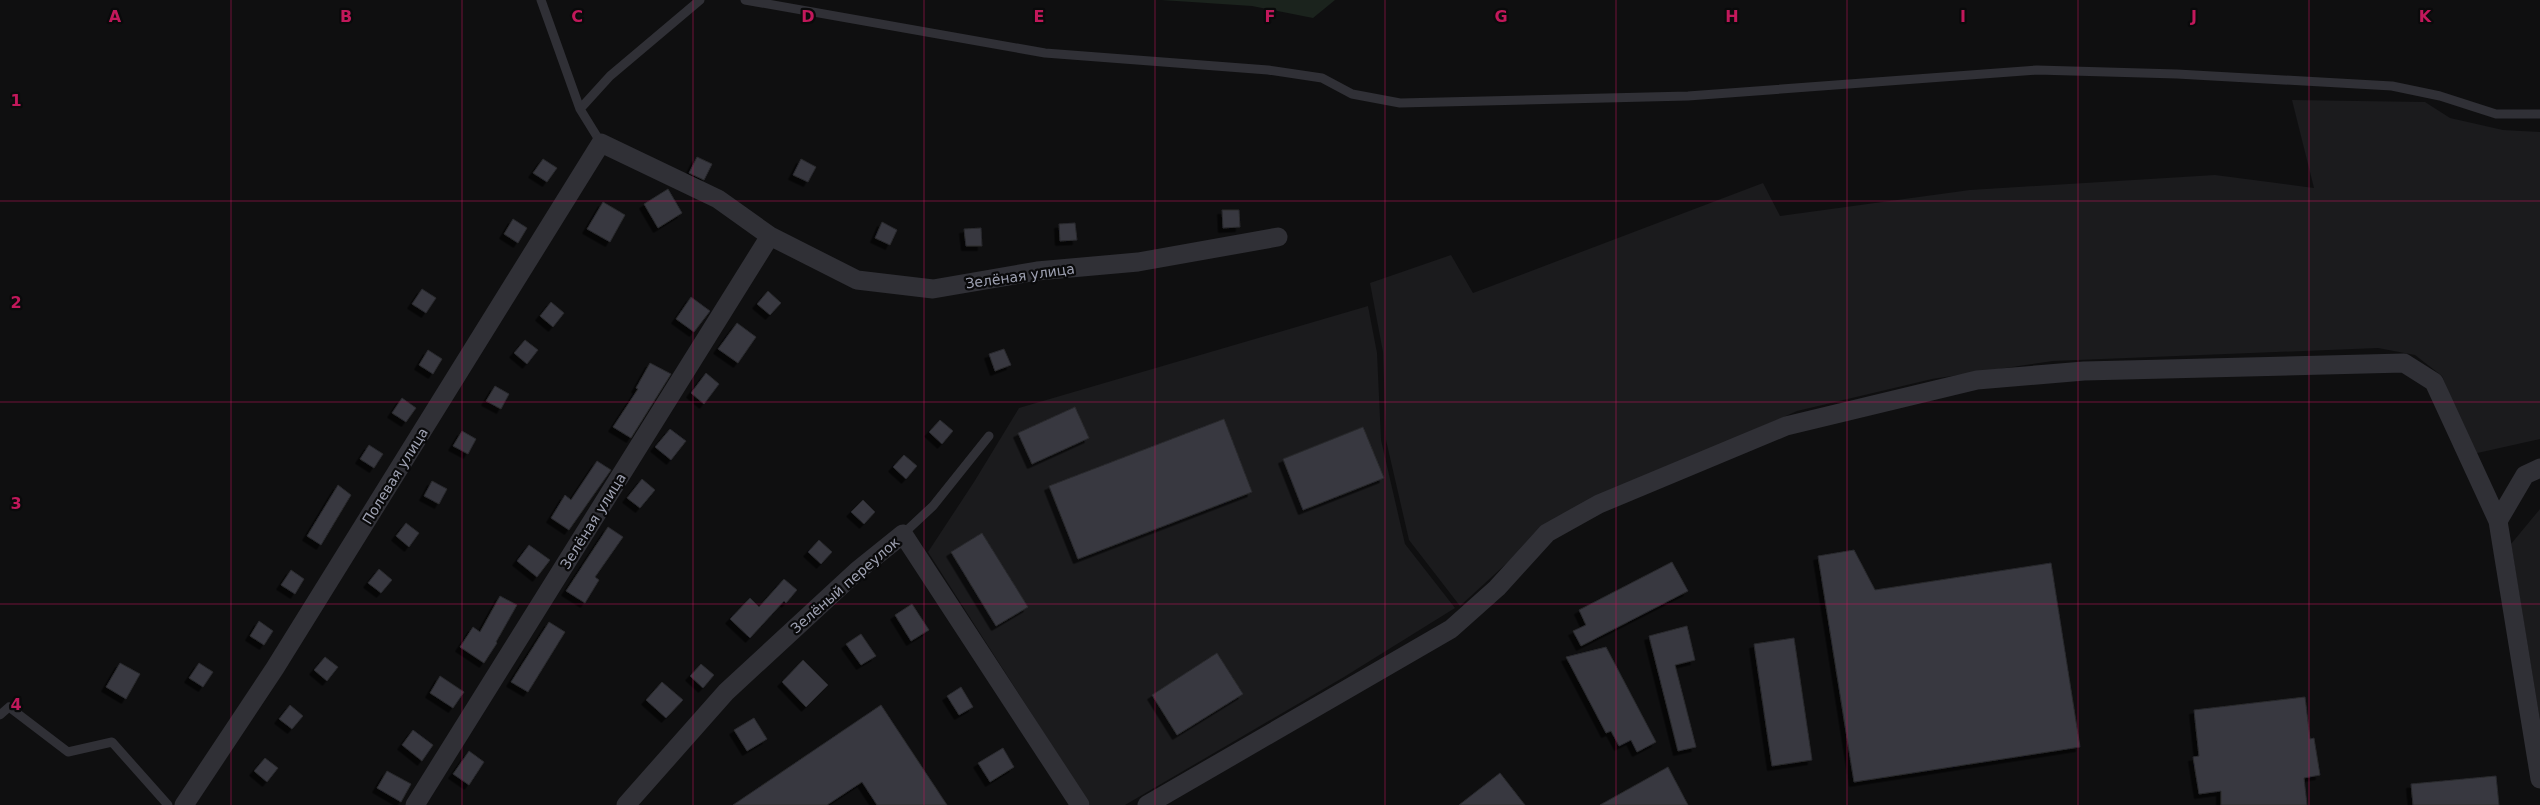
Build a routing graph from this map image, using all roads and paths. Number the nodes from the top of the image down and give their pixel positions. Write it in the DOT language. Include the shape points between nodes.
graph roads {
  1 [pos="541,0"];
  2 [pos="700,0"];
  3 [pos="745,0"];
  4 [pos="580,110"];
  5 [pos="2540,114"];
  6 [pos="601,143"];
  7 [pos="770,236"];
  8 [pos="1278,237"];
  9 [pos="989,436"];
  10 [pos="2540,468"];
  11 [pos="2498,521"];
  12 [pos="903,534"];
  13 [pos="0,715"];
  14 [pos="2540,779"];
  15 [pos="168,805"];
  16 [pos="184,805"];
  17 [pos="415,805"];
  18 [pos="626,805"];
  19 [pos="1080,805"];
  20 [pos="1147,805"];
  1 -- 4 [label="lane"];
  2 -- 4 [label="lane" via="610,76"];
  3 -- 5 [label="lane" via="1045,54 1268,70 1322,78 1352,94 1400,103 1688,96 2037,70 2392,86 2440,96 2496,114"];
  4 -- 6 [label="lane"];
  6 -- 7 [label="street, Зелёная улица" via="718,198"];
  6 -- 16 [label="street, Полевая улица" via="275,668"];
  7 -- 8 [label="street, Зелёная улица" via="857,280 932,289 1037,271 1138,262"];
  7 -- 17 [label="street, Зелёная улица"];
  9 -- 12 [label="lane" via="932,506"];
  10 -- 11 [label="street" via="2525,475"];
  11 -- 14 [label="street"];
  11 -- 20 [label="street" via="2434,382 2404,363 2103,370 1977,380 1786,426 1599,504 1547,533 1497,588 1451,629"];
  12 -- 18 [label="street, Зелёный переулок" via="857,571 726,692"];
  12 -- 19 [label="street, Зелёный переулок"];
  13 -- 15 [label="lane" via="9,707 68,752 112,742"];
}
